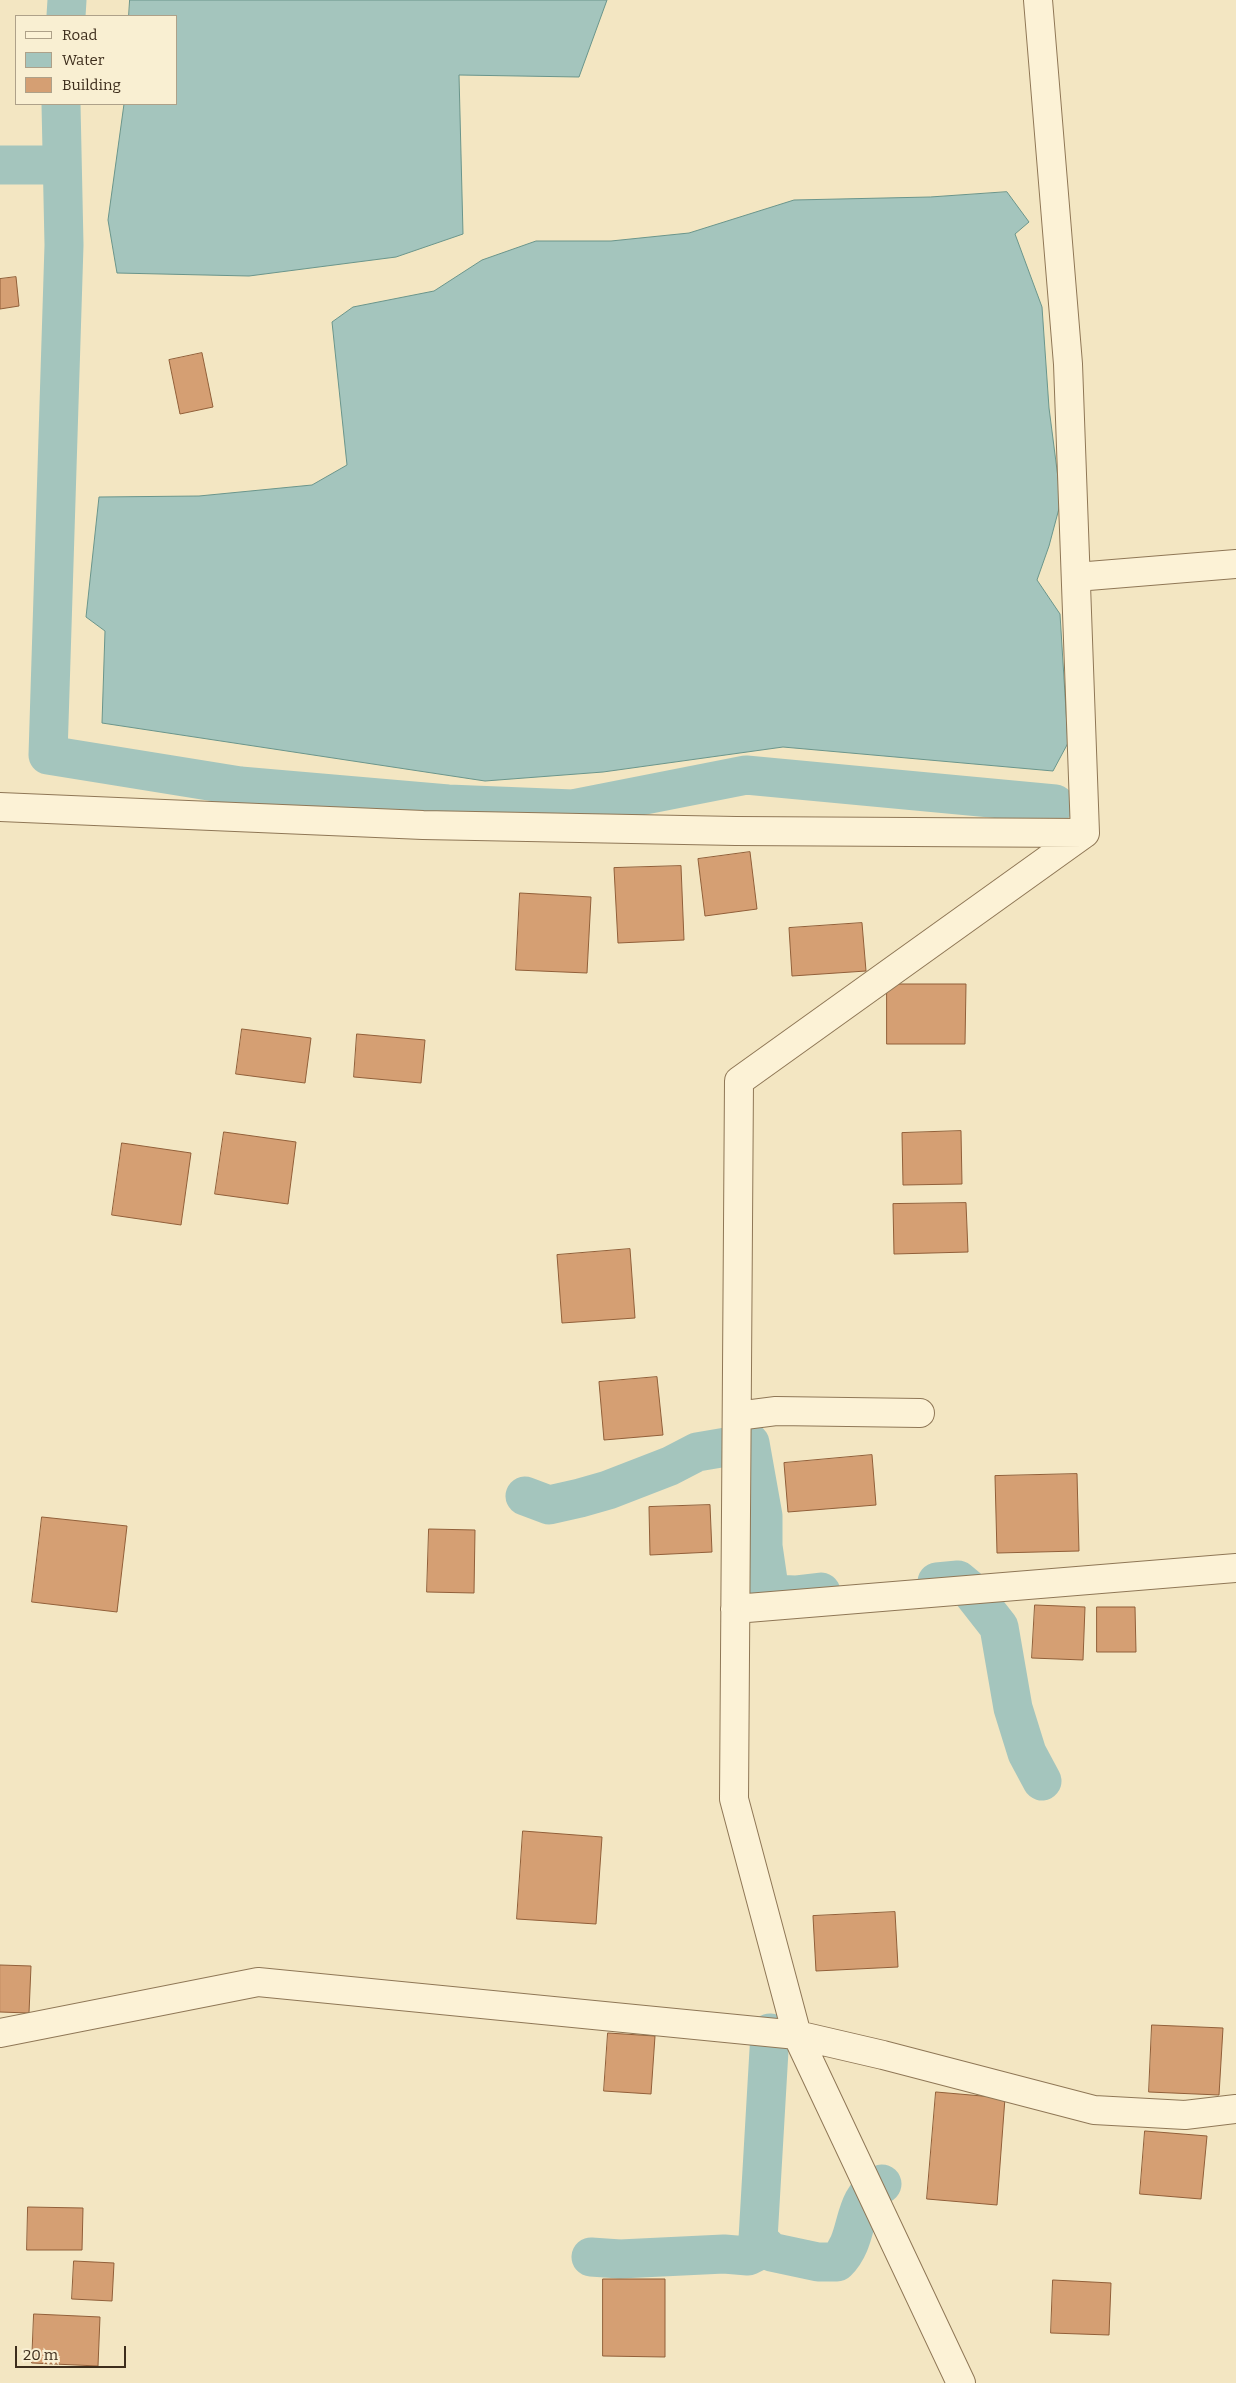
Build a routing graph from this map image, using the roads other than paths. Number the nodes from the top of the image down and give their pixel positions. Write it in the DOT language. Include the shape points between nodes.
graph roads {
  1 [pos="1038,0"];
  2 [pos="1236,564"];
  3 [pos="1076,577"];
  4 [pos="0,807"];
  5 [pos="1085,833"];
  6 [pos="920,1413"];
  7 [pos="736,1436"];
  8 [pos="1236,1568"];
  9 [pos="735,1609"];
  10 [pos="0,2033"];
  11 [pos="797,2035"];
  12 [pos="1236,2109"];
  13 [pos="960,2383"];
  1 -- 3 [label="street" via="1068,364"];
  2 -- 3 [label="street"];
  3 -- 5 [label="street"];
  4 -- 5 [label="street" via="423,825"];
  5 -- 7 [label="street" via="739,1081"];
  6 -- 7 [label="street" via="776,1411"];
  7 -- 9 [label="street"];
  8 -- 9 [label="street"];
  9 -- 11 [label="street" via="734,1799"];
  10 -- 11 [label="street" via="258,1982"];
  11 -- 12 [label="street" via="1094,2110 1185,2115"];
  11 -- 13 [label="street"];
}
